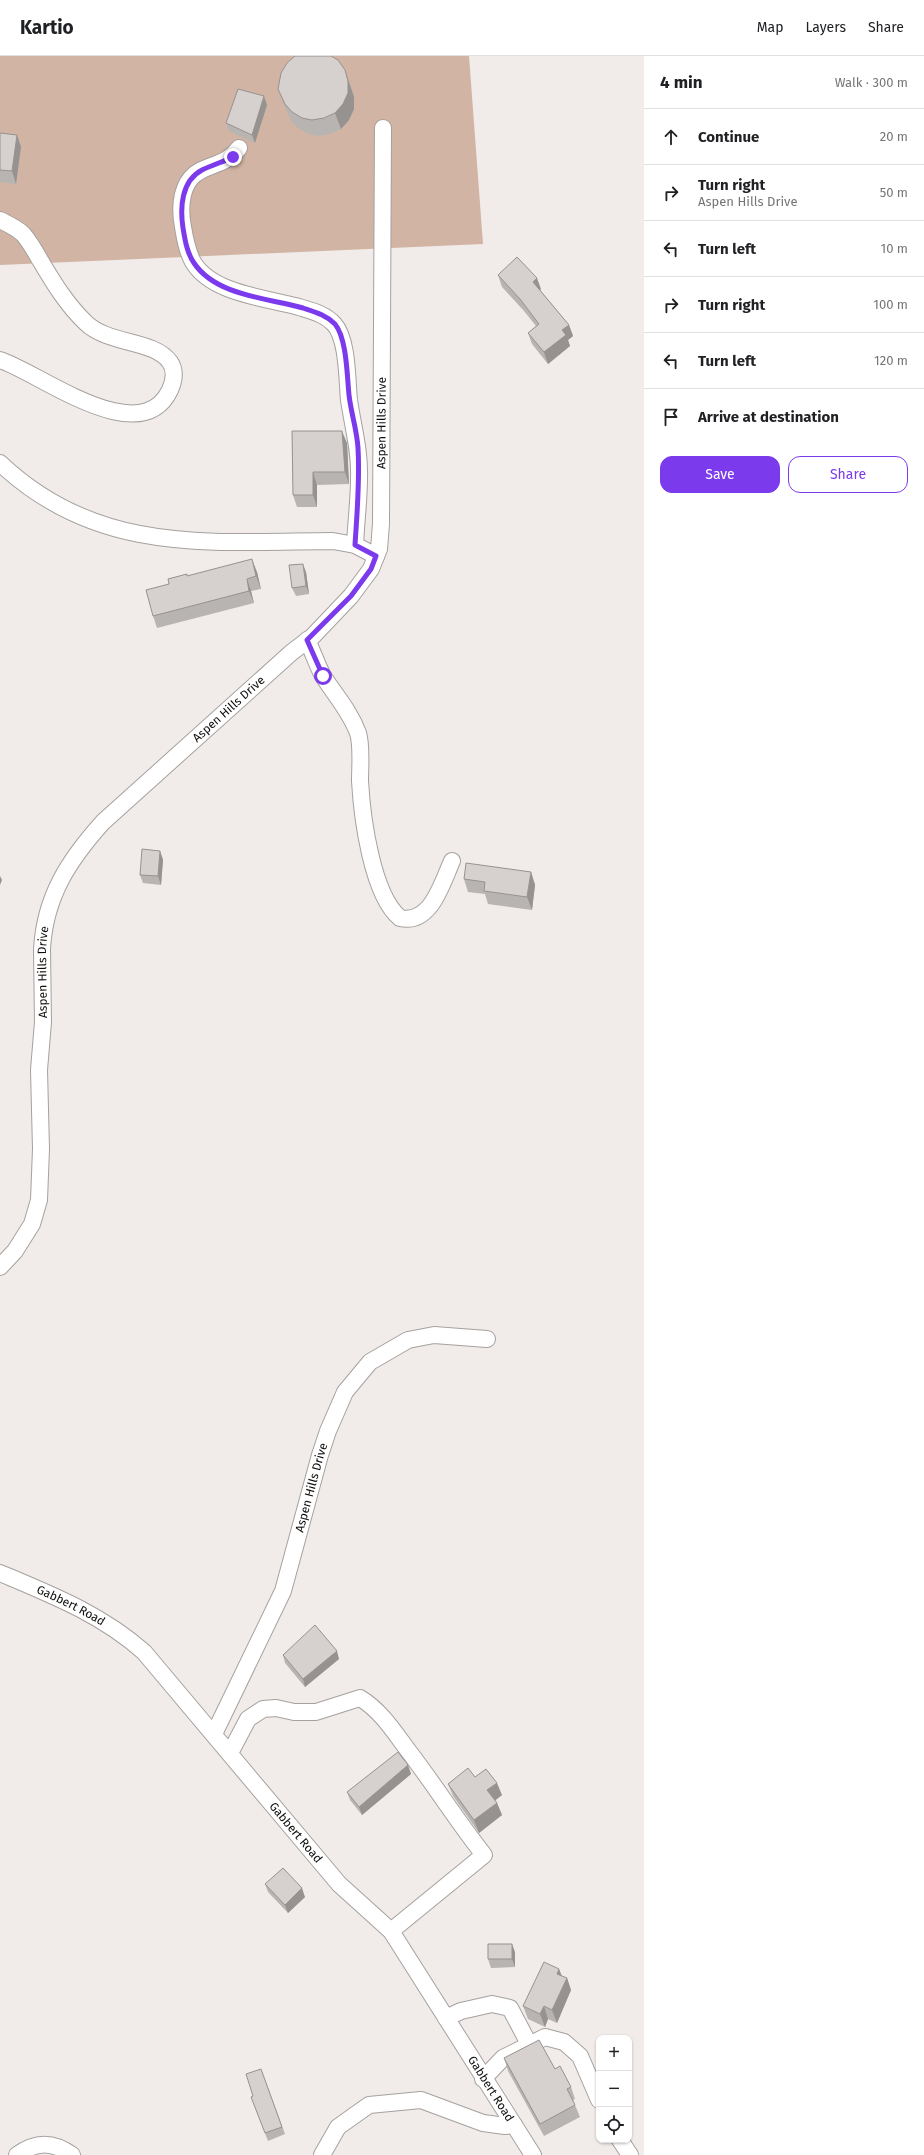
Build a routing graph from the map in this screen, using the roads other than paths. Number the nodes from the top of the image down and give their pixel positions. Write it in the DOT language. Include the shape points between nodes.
graph roads {
  1 [pos="383,128"];
  2 [pos="239,148"];
  3 [pos="0,220"];
  4 [pos="0,360"];
  5 [pos="0,463"];
  6 [pos="355,545"];
  7 [pos="376,556"];
  8 [pos="307,640"];
  9 [pos="452,861"];
  10 [pos="0,1267"];
  11 [pos="487,1339"];
  12 [pos="0,1573"];
  13 [pos="214,1734"];
  14 [pos="230,1753"];
  15 [pos="391,1931"];
  16 [pos="446,2018"];
  17 [pos="529,2044"];
  18 [pos="483,2079"];
  19 [pos="596,2093"];
  20 [pos="514,2125"];
  21 [pos="622,2143"];
  22 [pos="17,2155"];
  23 [pos="72,2155"];
  24 [pos="322,2155"];
  25 [pos="533,2155"];
  26 [pos="630,2155"];
  1 -- 7 [label="street, Aspen Hills Drive" via="381,524"];
  2 -- 6 [label="street" via="233,157 191,178 183,196 181,216 186,245 194,263 212,280 232,291 321,314 335,325 341,337 346,363 358,447"];
  3 -- 4 [label="street" via="23,234 58,288 87,325 116,340 161,353 170,362 174,378 161,404 140,413 121,413 85,402"];
  5 -- 6 [label="street" via="42,495 76,515 120,531 188,541 333,542"];
  6 -- 7 [label="street"];
  7 -- 8 [label="street, Aspen Hills Drive" via="371,569 351,596"];
  8 -- 9 [label="street" via="323,676 350,715 359,735 363,812 371,856 382,896 388,906 400,918 417,918 430,907"];
  8 -- 10 [label="street, Aspen Hills Drive" via="103,822 82,844 56,886 43,938 39,1200 32,1224 15,1251"];
  11 -- 13 [label="street, Aspen Hills Drive" via="434,1335 408,1340 370,1362 345,1392 320,1455 283,1591"];
  12 -- 13 [label="street, Gabbert Road" via="99,1617 127,1636 144,1652"];
  13 -- 14 [label="street, Gabbert Road"];
  14 -- 15 [label="street, Gabbert Road" via="339,1884"];
  14 -- 15 [label="street" via="248,1719 263,1709 316,1712 360,1698 372,1705 484,1855"];
  15 -- 16 [label="street, Gabbert Road"];
  16 -- 17 [label="street" via="461,2011 492,2004 510,2008"];
  16 -- 18 [label="street, Gabbert Road"];
  17 -- 18 [label="street" via="503,2058"];
  17 -- 19 [label="street" via="545,2037 564,2042 580,2056"];
  18 -- 20 [label="street, Gabbert Road"];
  20 -- 24 [label="street" via="483,2123 422,2100 376,2104 360,2110 338,2127"];
  20 -- 25 [label="street, Gabbert Road"];
  21 -- 26 [label="street"];
  22 -- 23 [label="street" via="30,2147 46,2143 66,2150"];
}
